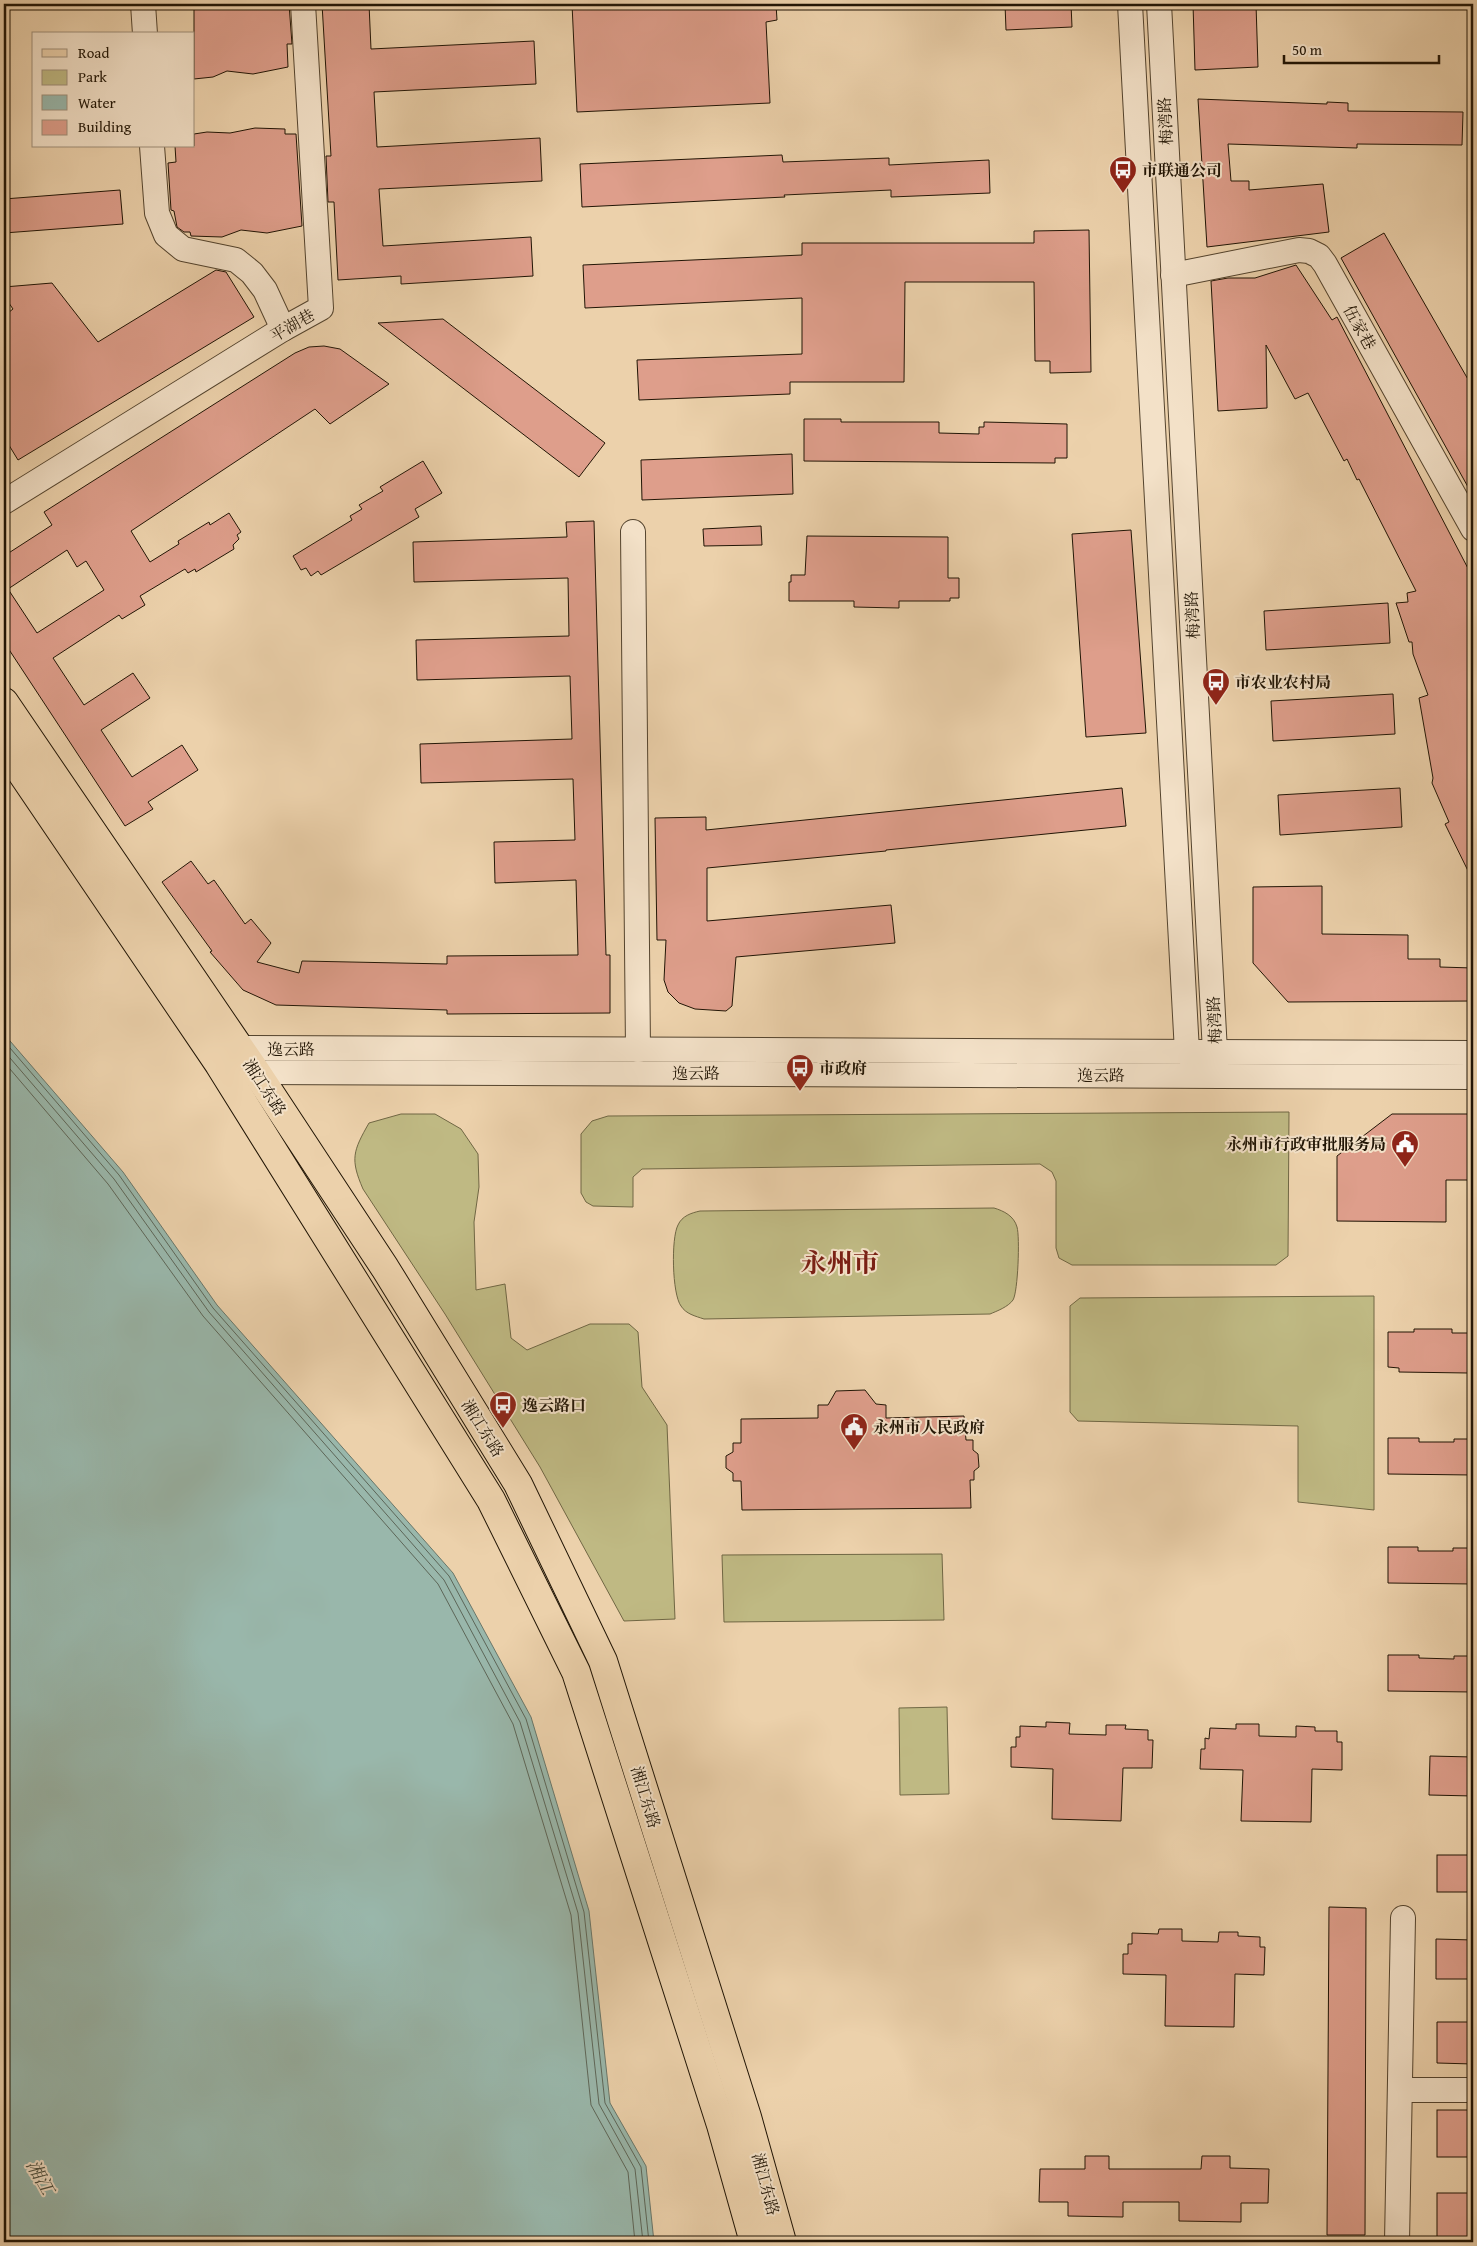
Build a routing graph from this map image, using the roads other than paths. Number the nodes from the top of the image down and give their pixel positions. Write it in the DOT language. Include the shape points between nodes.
graph roads {
  1 [pos="142,4"];
  2 [pos="303,4"];
  3 [pos="1130,4"];
  4 [pos="1159,4"];
  5 [pos="145,32"];
  6 [pos="152,148"];
  7 [pos="1174,275"];
  8 [pos="283,328"];
  9 [pos="4,502"];
  10 [pos="1473,529"];
  11 [pos="633,532"];
  12 [pos="4,702"];
  13 [pos="4,747"];
  14 [pos="638,1050"];
  15 [pos="1187,1052"];
  16 [pos="1216,1052"];
  17 [pos="1473,1053"];
  18 [pos="229,1056"];
  19 [pos="256,1072"];
  20 [pos="1203,1076"];
  21 [pos="1473,1077"];
  22 [pos="1403,1918"];
  23 [pos="1400,2090"];
  24 [pos="1473,2090"];
  25 [pos="754,2242"];
  26 [pos="782,2242"];
  27 [pos="1397,2242"];
  1 -- 5 [label="street"];
  2 -- 8 [label="street, 平湖巷" via="321,308"];
  3 -- 15 [label="street, 梅湾路"];
  4 -- 7 [label="street, 梅湾路"];
  6 -- 8 [label="street" via="157,212 166,235 183,249 236,260 265,290"];
  7 -- 10 [label="street, 伍家巷" via="1287,251 1309,251 1319,256"];
  7 -- 16 [label="street, 梅湾路"];
  8 -- 9 [label="street, 平湖巷"];
  11 -- 14 [label="street"];
  12 -- 18 [label="main road, 湘江东路"];
  13 -- 18 [label="main road, 湘江东路"];
  14 -- 15 [label="street, 逸云路"];
  14 -- 18 [label="street, 逸云路"];
  15 -- 16 [label="street, 逸云路"];
  15 -- 20 [label="street, 梅湾路"];
  16 -- 17 [label="street, 逸云路"];
  16 -- 20 [label="street, 梅湾路"];
  18 -- 19 [label="main road, 湘江东路"];
  18 -- 25 [label="main road, 湘江东路" via="491,1500 576,1672 721,2125"];
  19 -- 20 [label="street, 逸云路"];
  19 -- 26 [label="main road, 湘江东路" via="385,1268 518,1484 603,1662 744,2108"];
  20 -- 21 [label="street, 逸云路"];
  22 -- 23 [label="street"];
  23 -- 24 [label="street"];
  23 -- 27 [label="street"];
}
